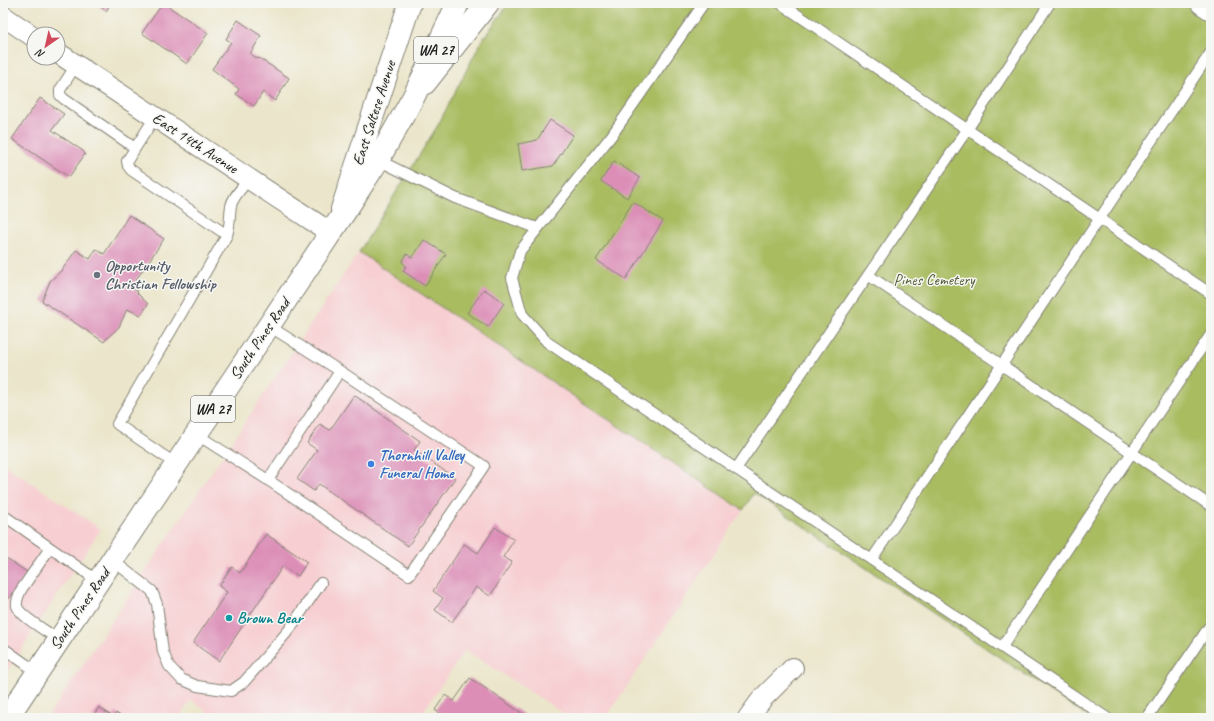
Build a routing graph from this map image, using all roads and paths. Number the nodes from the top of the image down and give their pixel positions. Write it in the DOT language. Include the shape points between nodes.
graph roads {
  1 [pos="410,3"];
  2 [pos="458,3"];
  3 [pos="488,3"];
  4 [pos="704,3"];
  5 [pos="780,3"];
  6 [pos="1050,3"];
  7 [pos="1202,3"];
  8 [pos="1211,9"];
  9 [pos="3,16"];
  10 [pos="26,32"];
  11 [pos="1211,52"];
  12 [pos="66,58"];
  13 [pos="76,65"];
  14 [pos="414,96"];
  15 [pos="155,117"];
  16 [pos="966,130"];
  17 [pos="135,148"];
  18 [pos="378,160"];
  19 [pos="249,179"];
  20 [pos="1099,219"];
  21 [pos="537,228"];
  22 [pos="334,229"];
  23 [pos="227,235"];
  24 [pos="868,275"];
  25 [pos="1211,294"];
  26 [pos="269,326"];
  27 [pos="1211,334"];
  28 [pos="1002,365"];
  29 [pos="340,371"];
  30 [pos="196,434"];
  31 [pos="1131,452"];
  32 [pos="176,464"];
  33 [pos="736,469"];
  34 [pos="268,480"];
  35 [pos="1211,506"];
  36 [pos="3,515"];
  37 [pos="50,548"];
  38 [pos="112,560"];
  39 [pos="872,560"];
  40 [pos="98,581"];
  41 [pos="321,583"];
  42 [pos="1211,624"];
  43 [pos="59,640"];
  44 [pos="1002,647"];
  45 [pos="3,648"];
  46 [pos="793,668"];
  47 [pos="37,672"];
  48 [pos="7,718"];
  49 [pos="748,718"];
  50 [pos="1107,718"];
  51 [pos="1147,718"];
  1 -- 22 [label="main road, East Saltese Avenue"];
  2 -- 14 [label="main road, WA 27"];
  3 -- 14 [label="main road, South Pines Road"];
  4 -- 21 [label="lane" via="612,135"];
  5 -- 16 [label="lane"];
  6 -- 16 [label="lane"];
  7 -- 8 [label="main road"];
  9 -- 10 [label="street"];
  11 -- 20 [label="lane"];
  12 -- 13 [label="street, East 14th Avenue"];
  13 -- 15 [label="street, East 14th Avenue"];
  13 -- 17 [label="lane" via="60,90 60,95"];
  14 -- 18 [label="main road, South Pines Road / WA 27"];
  15 -- 17 [label="lane"];
  15 -- 19 [label="street, East 14th Avenue"];
  16 -- 20 [label="lane"];
  16 -- 24 [label="lane"];
  17 -- 23 [label="lane" via="127,161 131,170"];
  18 -- 21 [label="lane" via="455,198"];
  18 -- 22 [label="main road, South Pines Road / WA 27"];
  19 -- 22 [label="street, East 14th Avenue"];
  19 -- 23 [label="lane" via="231,205"];
  20 -- 25 [label="lane"];
  20 -- 28 [label="lane"];
  21 -- 33 [label="lane" via="520,251 512,278 522,314 547,342"];
  22 -- 26 [label="main road, South Pines Road / WA 27"];
  23 -- 32 [label="lane" via="117,424"];
  24 -- 28 [label="lane"];
  24 -- 33 [label="lane"];
  26 -- 29 [label="lane"];
  26 -- 30 [label="main road, South Pines Road / WA 27"];
  27 -- 31 [label="lane"];
  28 -- 31 [label="lane"];
  28 -- 39 [label="lane"];
  29 -- 34 [label="lane"];
  29 -- 34 [label="lane" via="484,466 410,575"];
  30 -- 32 [label="main road, South Pines Road / WA 27"];
  30 -- 34 [label="lane"];
  31 -- 35 [label="lane"];
  31 -- 44 [label="lane"];
  32 -- 38 [label="main road, South Pines Road / WA 27"];
  33 -- 39 [label="lane"];
  36 -- 37 [label="lane"];
  37 -- 40 [label="lane"];
  37 -- 43 [label="lane" via="21,590 17,606 22,614"];
  38 -- 40 [label="main road, South Pines Road / WA 27"];
  38 -- 41 [label="lane" via="152,591 157,604 163,652 169,666 181,679 197,686 231,691 244,682 289,630"];
  39 -- 44 [label="lane"];
  40 -- 43 [label="main road, South Pines Road / WA 27"];
  42 -- 51 [label="lane"];
  43 -- 47 [label="main road, South Pines Road / WA 27"];
  44 -- 50 [label="lane"];
  45 -- 47 [label="lane"];
  46 -- 49 [label="street" via="762,699"];
  47 -- 48 [label="main road, South Pines Road / WA 27"];
}
